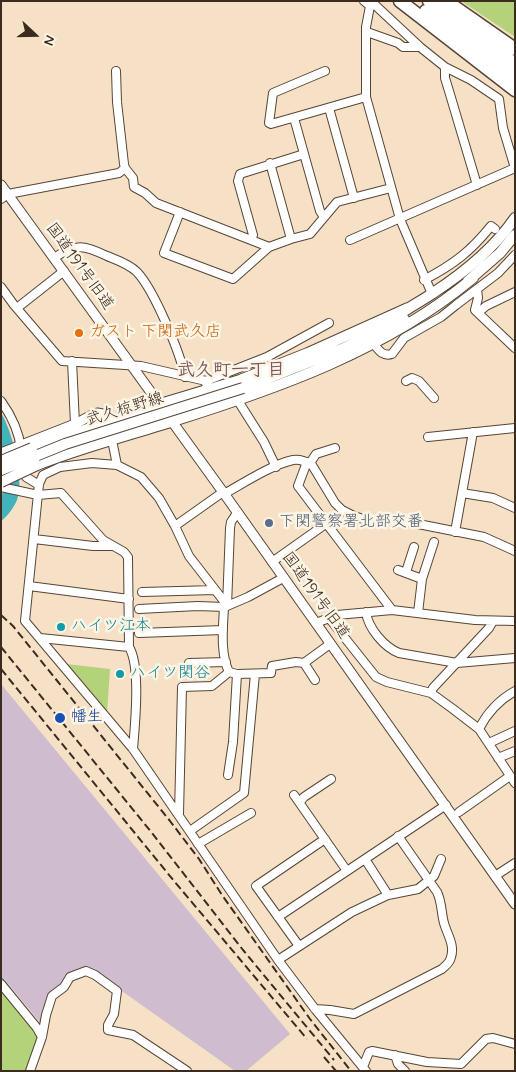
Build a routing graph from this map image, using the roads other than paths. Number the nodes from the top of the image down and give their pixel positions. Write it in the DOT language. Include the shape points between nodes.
graph roads {
  1 [pos="400,1"];
  2 [pos="413,1"];
  3 [pos="429,1"];
  4 [pos="446,1"];
  5 [pos="367,3"];
  6 [pos="367,32"];
  7 [pos="420,47"];
  8 [pos="515,48"];
  9 [pos="515,64"];
  10 [pos="445,66"];
  11 [pos="116,71"];
  12 [pos="325,71"];
  13 [pos="515,76"];
  14 [pos="515,90"];
  15 [pos="366,97"];
  16 [pos="329,108"];
  17 [pos="294,118"];
  18 [pos="304,154"];
  19 [pos="270,164"];
  20 [pos="125,168"];
  21 [pos="515,168"];
  22 [pos="1,184"];
  23 [pos="477,185"];
  24 [pos="391,188"];
  25 [pos="5,197"];
  26 [pos="354,198"];
  27 [pos="180,212"];
  28 [pos="324,217"];
  29 [pos="515,218"];
  30 [pos="400,219"];
  31 [pos="495,229"];
  32 [pos="515,234"];
  33 [pos="291,239"];
  34 [pos="251,240"];
  35 [pos="350,240"];
  36 [pos="269,247"];
  37 [pos="515,256"];
  38 [pos="54,258"];
  39 [pos="64,271"];
  40 [pos="472,278"];
  41 [pos="424,280"];
  42 [pos="1,287"];
  43 [pos="477,289"];
  44 [pos="515,292"];
  45 [pos="432,294"];
  46 [pos="17,308"];
  47 [pos="408,308"];
  48 [pos="479,312"];
  49 [pos="329,323"];
  50 [pos="374,343"];
  51 [pos="515,348"];
  52 [pos="342,349"];
  53 [pos="72,361"];
  54 [pos="131,365"];
  55 [pos="185,377"];
  56 [pos="406,381"];
  57 [pos="207,385"];
  58 [pos="434,398"];
  59 [pos="1,401"];
  60 [pos="160,404"];
  61 [pos="240,404"];
  62 [pos="213,408"];
  63 [pos="108,421"];
  64 [pos="172,422"];
  65 [pos="75,424"];
  66 [pos="515,428"];
  67 [pos="472,432"];
  68 [pos="129,435"];
  69 [pos="428,438"];
  70 [pos="112,440"];
  71 [pos="19,445"];
  72 [pos="336,448"];
  73 [pos="1,453"];
  74 [pos="1,461"];
  75 [pos="308,463"];
  76 [pos="117,465"];
  77 [pos="276,467"];
  78 [pos="1,470"];
  79 [pos="1,485"];
  80 [pos="39,485"];
  81 [pos="224,493"];
  82 [pos="462,493"];
  83 [pos="38,495"];
  84 [pos="515,508"];
  85 [pos="237,514"];
  86 [pos="326,523"];
  87 [pos="175,526"];
  88 [pos="455,532"];
  89 [pos="34,539"];
  90 [pos="515,541"];
  91 [pos="434,542"];
  92 [pos="112,546"];
  93 [pos="414,547"];
  94 [pos="513,550"];
  95 [pos="272,562"];
  96 [pos="283,578"];
  97 [pos="422,579"];
  98 [pos="29,586"];
  99 [pos="215,590"];
  100 [pos="142,592"];
  101 [pos="128,599"];
  102 [pos="226,605"];
  103 [pos="139,609"];
  104 [pos="392,610"];
  105 [pos="366,612"];
  106 [pos="418,613"];
  107 [pos="329,618"];
  108 [pos="493,621"];
  109 [pos="515,621"];
  110 [pos="316,624"];
  111 [pos="223,630"];
  112 [pos="139,633"];
  113 [pos="40,638"];
  114 [pos="330,644"];
  115 [pos="129,647"];
  116 [pos="515,658"];
  117 [pos="226,662"];
  118 [pos="190,663"];
  119 [pos="304,663"];
  120 [pos="457,663"];
  121 [pos="233,673"];
  122 [pos="255,674"];
  123 [pos="314,680"];
  124 [pos="515,690"];
  125 [pos="431,693"];
  126 [pos="479,729"];
  127 [pos="515,730"];
  128 [pos="489,743"];
  129 [pos="132,749"];
  130 [pos="515,751"];
  131 [pos="498,758"];
  132 [pos="228,775"];
  133 [pos="331,779"];
  134 [pos="513,780"];
  135 [pos="294,795"];
  136 [pos="300,802"];
  137 [pos="446,805"];
  138 [pos="459,812"];
  139 [pos="251,813"];
  140 [pos="179,814"];
  141 [pos="190,831"];
  142 [pos="398,836"];
  143 [pos="325,839"];
  144 [pos="198,844"];
  145 [pos="365,859"];
  146 [pos="441,859"];
  147 [pos="515,863"];
  148 [pos="347,871"];
  149 [pos="495,876"];
  150 [pos="429,881"];
  151 [pos="388,895"];
  152 [pos="515,904"];
  153 [pos="278,917"];
  154 [pos="299,946"];
  155 [pos="278,960"];
  156 [pos="1,984"];
  157 [pos="315,1009"];
  158 [pos="42,1037"];
  159 [pos="515,1044"];
  160 [pos="396,1055"];
  161 [pos="454,1064"];
  162 [pos="365,1069"];
  163 [pos="30,1071"];
  164 [pos="186,1071"];
  165 [pos="405,1071"];
  166 [pos="462,1071"];
  1 -- 14 [label="highway"];
  2 -- 13 [label="highway"];
  3 -- 9 [label="highway"];
  4 -- 8 [label="highway"];
  5 -- 6 [label="street"];
  5 -- 7 [label="street" via="375,5"];
  6 -- 7 [label="street" via="404,47"];
  6 -- 15 [label="street"];
  7 -- 10 [label="street"];
  10 -- 21 [label="street" via="499,99 503,128"];
  10 -- 23 [label="street" via="447,84"];
  11 -- 20 [label="street"];
  12 -- 17 [label="street" via="272,93 269,123"];
  15 -- 16 [label="street"];
  15 -- 24 [label="street"];
  16 -- 17 [label="street"];
  16 -- 26 [label="street"];
  17 -- 18 [label="street"];
  18 -- 19 [label="street"];
  18 -- 28 [label="street"];
  19 -- 33 [label="street"];
  19 -- 34 [label="street" via="240,174 238,181 253,235"];
  20 -- 25 [label="street" via="119,173"];
  20 -- 27 [label="street" via="133,178 134,187 156,203"];
  21 -- 23 [label="street"];
  22 -- 25 [label="street, 国道191号旧道"];
  23 -- 30 [label="street"];
  24 -- 26 [label="street"];
  24 -- 30 [label="street"];
  25 -- 38 [label="street, 国道191号旧道"];
  26 -- 28 [label="street" via="337,202"];
  27 -- 34 [label="street"];
  27 -- 36 [label="street" via="164,253 233,279"];
  28 -- 33 [label="street" via="310,234"];
  29 -- 45 [label="main road, 武久椋野線" via="474,262"];
  30 -- 35 [label="street"];
  30 -- 41 [label="street"];
  31 -- 41 [label="street" via="491,226 458,260"];
  32 -- 40 [label="main road, 武久椋野線" via="500,253"];
  33 -- 36 [label="street"];
  34 -- 36 [label="street"];
  37 -- 43 [label="street"];
  38 -- 39 [label="street, 国道191号旧道"];
  38 -- 55 [label="street" via="86,247 127,265 137,273 160,312"];
  39 -- 46 [label="street"];
  39 -- 54 [label="street, 国道191号旧道"];
  40 -- 50 [label="main road" via="424,314"];
  40 -- 52 [label="main road, 武久椋野線" via="422,310"];
  41 -- 45 [label="street"];
  42 -- 46 [label="street"];
  43 -- 48 [label="street" via="475,310"];
  43 -- 50 [label="street" via="404,338 392,354 381,353"];
  44 -- 48 [label="street"];
  45 -- 47 [label="main road, 武久椋野線"];
  46 -- 53 [label="street" via="62,361"];
  47 -- 52 [label="main road, 武久椋野線"];
  47 -- 57 [label="main road" via="240,380"];
  48 -- 51 [label="street"];
  49 -- 57 [label="street"];
  50 -- 62 [label="main road" via="277,385"];
  52 -- 78 [label="main road, 武久椋野線, bridge" via="243,388 66,444"];
  53 -- 54 [label="street"];
  53 -- 65 [label="street"];
  54 -- 55 [label="street"];
  54 -- 60 [label="street, 国道191号旧道"];
  55 -- 57 [label="street"];
  56 -- 58 [label="street" via="412,378 419,381"];
  57 -- 60 [label="main road"];
  57 -- 62 [label="street"];
  59 -- 71 [label="street" via="12,416"];
  60 -- 63 [label="main road"];
  60 -- 64 [label="street, 国道191号旧道"];
  61 -- 77 [label="street"];
  62 -- 64 [label="main road"];
  63 -- 65 [label="street" via="103,414 97,413"];
  63 -- 68 [label="street"];
  63 -- 74 [label="main road, bridge"];
  64 -- 68 [label="main road"];
  64 -- 81 [label="street, 国道191号旧道"];
  65 -- 71 [label="street"];
  66 -- 67 [label="street"];
  67 -- 69 [label="street"];
  67 -- 82 [label="street"];
  68 -- 70 [label="main road"];
  70 -- 76 [label="street"];
  70 -- 79 [label="main road, bridge" via="37,465"];
  71 -- 73 [label="street"];
  71 -- 80 [label="street" via="24,474"];
  72 -- 75 [label="street" via="316,454"];
  75 -- 77 [label="street" via="296,460"];
  75 -- 86 [label="street" via="298,486"];
  75 -- 88 [label="street" via="335,504 348,514 369,521 397,520"];
  76 -- 80 [label="street" via="92,463 60,467 43,475"];
  76 -- 87 [label="street" via="133,472 151,487"];
  77 -- 81 [label="street"];
  79 -- 83 [label="street"];
  80 -- 83 [label="street"];
  81 -- 85 [label="street, 国道191号旧道"];
  81 -- 87 [label="street"];
  82 -- 84 [label="street" via="493,498"];
  82 -- 88 [label="street"];
  83 -- 89 [label="street"];
  83 -- 92 [label="street" via="61,493"];
  85 -- 95 [label="street, 国道191号旧道"];
  85 -- 102 [label="street" via="230,528"];
  86 -- 95 [label="street"];
  86 -- 104 [label="street"];
  87 -- 99 [label="street" via="189,556"];
  88 -- 94 [label="street" via="484,537"];
  89 -- 92 [label="street"];
  89 -- 98 [label="street"];
  90 -- 94 [label="street"];
  91 -- 97 [label="street"];
  92 -- 101 [label="street" via="128,557"];
  93 -- 97 [label="street" via="402,571"];
  95 -- 96 [label="street, 国道191号旧道"];
  96 -- 102 [label="street"];
  96 -- 110 [label="street, 国道191号旧道"];
  97 -- 106 [label="street"];
  98 -- 101 [label="street"];
  98 -- 113 [label="street" via="25,620"];
  99 -- 100 [label="street"];
  99 -- 102 [label="street"];
  101 -- 115 [label="street"];
  102 -- 103 [label="street"];
  102 -- 111 [label="street"];
  104 -- 105 [label="street"];
  104 -- 106 [label="street"];
  105 -- 107 [label="street"];
  105 -- 120 [label="street" via="368,621 392,650"];
  106 -- 108 [label="street"];
  107 -- 110 [label="street"];
  107 -- 125 [label="street" via="376,677"];
  108 -- 109 [label="street"];
  108 -- 120 [label="street"];
  110 -- 114 [label="street, 国道191号旧道"];
  111 -- 112 [label="street"];
  111 -- 117 [label="street"];
  113 -- 115 [label="street"];
  113 -- 129 [label="street"];
  114 -- 119 [label="street"];
  114 -- 137 [label="street, 国道191号旧道"];
  115 -- 129 [label="street" via="136,670"];
  116 -- 120 [label="street"];
  117 -- 118 [label="street"];
  117 -- 121 [label="street"];
  119 -- 122 [label="street" via="280,664 272,666 271,673"];
  119 -- 123 [label="street"];
  120 -- 125 [label="street"];
  121 -- 122 [label="street"];
  121 -- 132 [label="street" via="233,742"];
  121 -- 140 [label="street" via="212,686 182,687"];
  122 -- 141 [label="street" via="244,793"];
  124 -- 126 [label="street" via="488,713"];
  125 -- 126 [label="street"];
  126 -- 128 [label="street"];
  127 -- 128 [label="street"];
  128 -- 131 [label="street"];
  129 -- 140 [label="street"];
  130 -- 131 [label="street"];
  131 -- 134 [label="street"];
  133 -- 136 [label="street"];
  134 -- 138 [label="street"];
  135 -- 136 [label="street"];
  136 -- 143 [label="street"];
  137 -- 142 [label="street"];
  137 -- 149 [label="street, 国道191号旧道"];
  139 -- 144 [label="street"];
  140 -- 141 [label="street"];
  141 -- 144 [label="street"];
  142 -- 145 [label="street"];
  142 -- 150 [label="street"];
  143 -- 148 [label="street"];
  143 -- 153 [label="street" via="256,886"];
  144 -- 155 [label="street"];
  145 -- 148 [label="street"];
  145 -- 151 [label="street"];
  146 -- 150 [label="street"];
  147 -- 149 [label="street"];
  148 -- 153 [label="street"];
  149 -- 152 [label="street, 国道191号旧道"];
  150 -- 151 [label="street" via="418,890"];
  150 -- 157 [label="street" via="441,900 452,946 450,962 354,1014"];
  151 -- 154 [label="street" via="345,916"];
  153 -- 154 [label="street"];
  154 -- 155 [label="street"];
  155 -- 157 [label="street"];
  156 -- 158 [label="street"];
  157 -- 162 [label="street"];
  158 -- 163 [label="street"];
  158 -- 164 [label="street" via="52,996 64,987 70,977 89,972 117,991 108,1030 133,1035"];
  159 -- 161 [label="street" via="490,1038 461,1064"];
  160 -- 161 [label="street"];
  160 -- 162 [label="street" via="372,1050"];
  160 -- 165 [label="street" via="398,1064"];
  161 -- 166 [label="street"];
}
